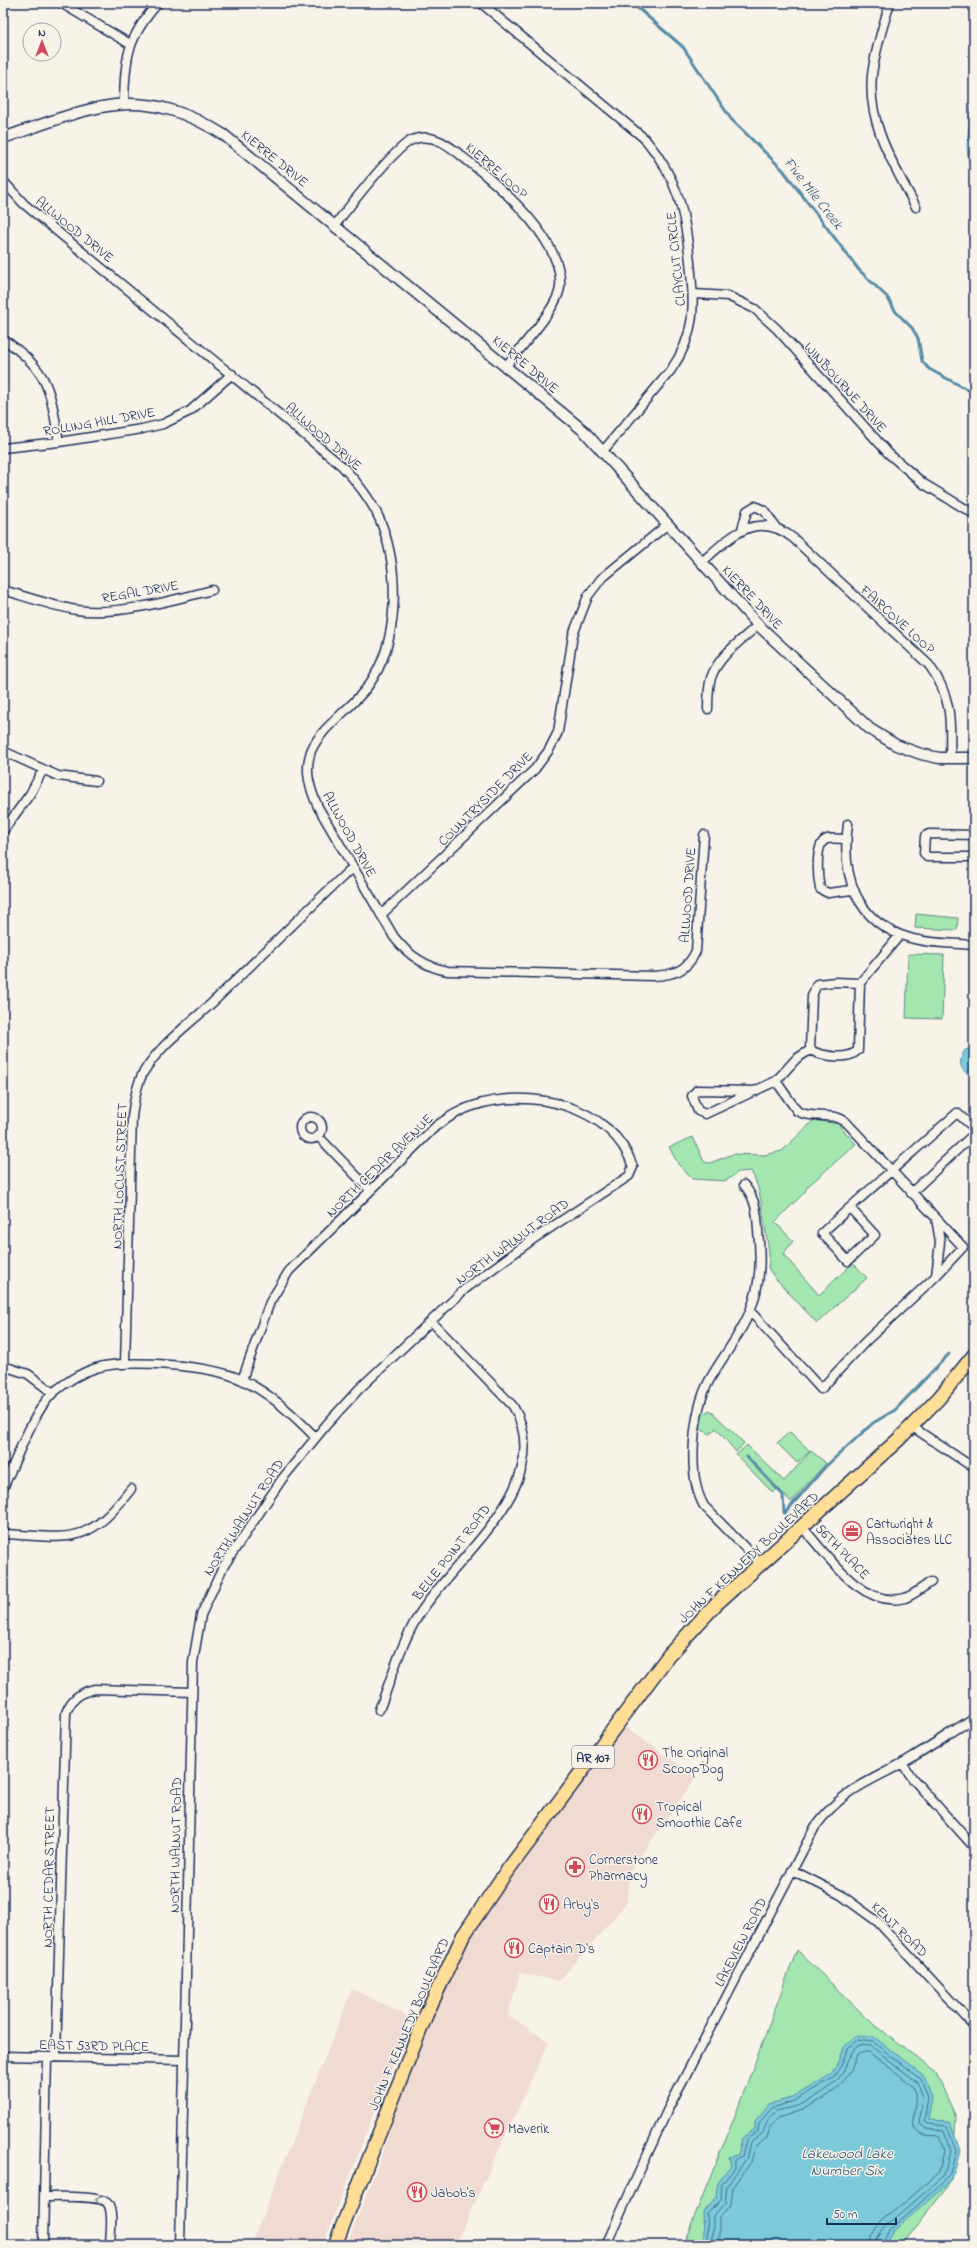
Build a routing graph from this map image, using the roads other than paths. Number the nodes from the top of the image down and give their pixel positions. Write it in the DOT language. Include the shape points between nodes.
graph roads {
  1 [pos="61,3"];
  2 [pos="158,3"];
  3 [pos="481,3"];
  4 [pos="890,3"];
  5 [pos="130,44"];
  6 [pos="124,103"];
  7 [pos="3,138"];
  8 [pos="3,181"];
  9 [pos="916,207"];
  10 [pos="335,225"];
  11 [pos="694,294"];
  12 [pos="3,338"];
  13 [pos="506,366"];
  14 [pos="232,374"];
  15 [pos="59,442"];
  16 [pos="3,448"];
  17 [pos="603,451"];
  18 [pos="974,514"];
  19 [pos="668,524"];
  20 [pos="776,528"];
  21 [pos="742,529"];
  22 [pos="702,562"];
  23 [pos="3,590"];
  24 [pos="212,590"];
  25 [pos="758,625"];
  26 [pos="708,709"];
  27 [pos="3,751"];
  28 [pos="950,758"];
  29 [pos="974,758"];
  30 [pos="43,770"];
  31 [pos="96,781"];
  32 [pos="848,824"];
  33 [pos="3,831"];
  34 [pos="704,835"];
  35 [pos="974,835"];
  36 [pos="846,839"];
  37 [pos="974,857"];
  38 [pos="353,867"];
  39 [pos="852,890"];
  40 [pos="381,915"];
  41 [pos="900,935"];
  42 [pos="974,944"];
  43 [pos="860,983"];
  44 [pos="810,1050"];
  45 [pos="776,1081"];
  46 [pos="756,1091"];
  47 [pos="974,1128"];
  48 [pos="974,1134"];
  49 [pos="318,1136"];
  50 [pos="626,1152"];
  51 [pos="891,1171"];
  52 [pos="744,1185"];
  53 [pos="370,1190"];
  54 [pos="911,1193"];
  55 [pos="850,1208"];
  56 [pos="936,1218"];
  57 [pos="936,1276"];
  58 [pos="750,1311"];
  59 [pos="431,1322"];
  60 [pos="974,1355"];
  61 [pos="125,1364"];
  62 [pos="3,1366"];
  63 [pos="242,1380"];
  64 [pos="53,1393"];
  65 [pos="911,1426"];
  66 [pos="316,1437"];
  67 [pos="974,1468"];
  68 [pos="3,1488"];
  69 [pos="131,1489"];
  70 [pos="802,1527"];
  71 [pos="3,1534"];
  72 [pos="761,1564"];
  73 [pos="931,1582"];
  74 [pos="192,1692"];
  75 [pos="379,1710"];
  76 [pos="974,1718"];
  77 [pos="902,1763"];
  78 [pos="974,1848"];
  79 [pos="792,1870"];
  80 [pos="974,2026"];
  81 [pos="3,2056"];
  82 [pos="47,2057"];
  83 [pos="56,2057"];
  84 [pos="184,2060"];
  85 [pos="44,2197"];
  86 [pos="43,2245"];
  87 [pos="110,2245"];
  88 [pos="180,2245"];
  89 [pos="335,2245"];
  90 [pos="606,2245"];
  1 -- 5 [label="street"];
  2 -- 5 [label="street"];
  3 -- 11 [label="street, CLAYCUT CIRCLE" via="636,130 658,154 674,182 682,203"];
  4 -- 9 [label="street" via="872,76 873,106 880,137"];
  5 -- 6 [label="street" via="124,76"];
  6 -- 7 [label="street, KIERRE DRIVE" via="100,106"];
  6 -- 10 [label="street, KIERRE DRIVE" via="157,106 209,126 247,153"];
  8 -- 14 [label="street, ALLWOOD DRIVE" via="24,204"];
  10 -- 13 [label="street, KIERRE DRIVE"];
  10 -- 13 [label="street, KIERRE LOOP" via="400,148 417,138 440,140 496,183 526,214 545,241 559,268 560,278 558,297 552,308"];
  11 -- 17 [label="street, CLAYCUT CIRCLE" via="690,333 680,356"];
  11 -- 18 [label="street, WINBOURNE DRIVE" via="728,296 755,309 889,454 924,484"];
  12 -- 15 [label="street" via="23,353 44,377 51,394"];
  13 -- 17 [label="street, KIERRE DRIVE" via="575,423"];
  14 -- 15 [label="street, ROLLING HILL DRIVE" via="190,411 163,424"];
  14 -- 38 [label="street, ALLWOOD DRIVE" via="352,477 371,502 380,520 389,550 393,585 392,613 383,658 373,679 357,701 318,738 308,764 311,791"];
  15 -- 16 [label="street, ROLLING HILL DRIVE"];
  17 -- 19 [label="street, KIERRE DRIVE"];
  19 -- 22 [label="street, KIERRE DRIVE"];
  19 -- 40 [label="street, COUNTRYSIDE DRIVE" via="601,580 588,596 573,635 558,732 545,757"];
  20 -- 21 [label="street, FAIRCOVE LOOP" via="757,526"];
  20 -- 21 [label="street, FAIRCOVE LOOP" via="765,511 755,506 747,511"];
  20 -- 28 [label="street, FAIRCOVE LOOP" via="793,538 929,665 942,684 949,709"];
  21 -- 22 [label="street"];
  22 -- 25 [label="street, KIERRE DRIVE"];
  23 -- 24 [label="street, REGAL DRIVE" via="56,606 96,611 133,607"];
  25 -- 26 [label="street" via="725,656 714,672"];
  25 -- 28 [label="street, KIERRE DRIVE" via="884,739 921,754"];
  27 -- 30 [label="street"];
  28 -- 29 [label="street, KIERRE DRIVE"];
  30 -- 31 [label="street" via="58,776"];
  30 -- 33 [label="street" via="30,794"];
  32 -- 36 [label="street"];
  34 -- 40 [label="street, ALLWOOD DRIVE" via="696,951 690,964 677,973 653,976 439,970 417,960 407,952 394,937"];
  35 -- 37 [label="street" via="929,834 925,836 924,852 927,856"];
  36 -- 39 [label="street" via="846,865"];
  36 -- 39 [label="street" via="826,839 822,842 819,847 819,882 820,889 828,893"];
  38 -- 40 [label="street, ALLWOOD DRIVE"];
  38 -- 61 [label="street, NORTH LOCUST STREET" via="170,1040 143,1074 132,1117"];
  39 -- 41 [label="street" via="871,914"];
  41 -- 42 [label="street" via="927,941"];
  41 -- 43 [label="street"];
  43 -- 44 [label="street" via="817,984 812,996"];
  43 -- 44 [label="street" via="858,1050 849,1056 825,1055"];
  44 -- 45 [label="street" via="796,1059"];
  45 -- 46 [label="street"];
  45 -- 51 [label="street" via="802,1114 837,1116 846,1122"];
  46 -- 46 [label="street" via="705,1114 698,1111 692,1096 697,1090"];
  47 -- 51 [label="street" via="957,1113"];
  48 -- 54 [label="street"];
  49 -- 53 [label="street"];
  50 -- 53 [label="street, NORTH CEDAR AVENUE" via="614,1136 597,1121 566,1106 535,1100 490,1102 464,1109 436,1126"];
  50 -- 59 [label="street, NORTH WALNUT ROAD" via="633,1167 629,1176 494,1267"];
  51 -- 54 [label="street"];
  51 -- 55 [label="street"];
  52 -- 58 [label="street" via="751,1193 756,1208 761,1260 759,1280"];
  53 -- 63 [label="street, NORTH CEDAR AVENUE" via="303,1256 279,1286 262,1322"];
  54 -- 56 [label="street"];
  55 -- 55 [label="street" via="822,1234 848,1261 876,1235"];
  56 -- 57 [label="street" via="940,1242"];
  56 -- 57 [label="street" via="962,1247"];
  57 -- 58 [label="street" via="866,1341 821,1389"];
  58 -- 72 [label="street" via="729,1351 710,1379 702,1398 696,1434 694,1476 704,1506"];
  59 -- 66 [label="street, NORTH WALNUT ROAD" via="359,1389"];
  59 -- 75 [label="street, BELLE POINT ROAD" via="513,1406 525,1438 523,1464 496,1520 416,1618"];
  60 -- 65 [label="main road, JOHN F KENNEDY BOULEVARD / AR 107" via="939,1398"];
  61 -- 63 [label="street" via="194,1367"];
  61 -- 64 [label="street" via="85,1372"];
  62 -- 64 [label="street" via="28,1374"];
  63 -- 66 [label="street" via="276,1401"];
  64 -- 68 [label="street" via="37,1414"];
  65 -- 67 [label="street"];
  65 -- 70 [label="main road, JOHN F KENNEDY BOULEVARD / AR 107"];
  66 -- 74 [label="street, NORTH WALNUT ROAD" via="282,1479 216,1580 201,1615 196,1640"];
  69 -- 71 [label="street" via="113,1512 84,1534 67,1537"];
  70 -- 72 [label="main road, JOHN F KENNEDY BOULEVARD / AR 107"];
  70 -- 73 [label="street, 56TH PLACE" via="854,1584 872,1596 889,1599 907,1597"];
  72 -- 89 [label="main road, JOHN F KENNEDY BOULEVARD / AR 107" via="715,1605 669,1655 471,1923 426,2015"];
  74 -- 83 [label="street, NORTH CEDAR STREET" via="95,1689 85,1691 73,1699 67,1709"];
  74 -- 84 [label="street, NORTH WALNUT ROAD"];
  76 -- 77 [label="street, LAKEVIEW ROAD"];
  77 -- 78 [label="street"];
  77 -- 79 [label="street, LAKEVIEW ROAD" via="866,1781 833,1805 815,1827"];
  79 -- 80 [label="street, KENT ROAD" via="841,1895 878,1922"];
  79 -- 90 [label="street, LAKEVIEW ROAD" via="667,2111"];
  81 -- 82 [label="street, EAST 53RD PLACE"];
  82 -- 83 [label="street, EAST 53RD PLACE"];
  82 -- 85 [label="street"];
  83 -- 84 [label="street, EAST 53RD PLACE"];
  84 -- 88 [label="street, NORTH WALNUT ROAD"];
  85 -- 86 [label="street"];
  87 -- 85 [label="street, one-way" via="110,2215 106,2202 95,2199"];
}
